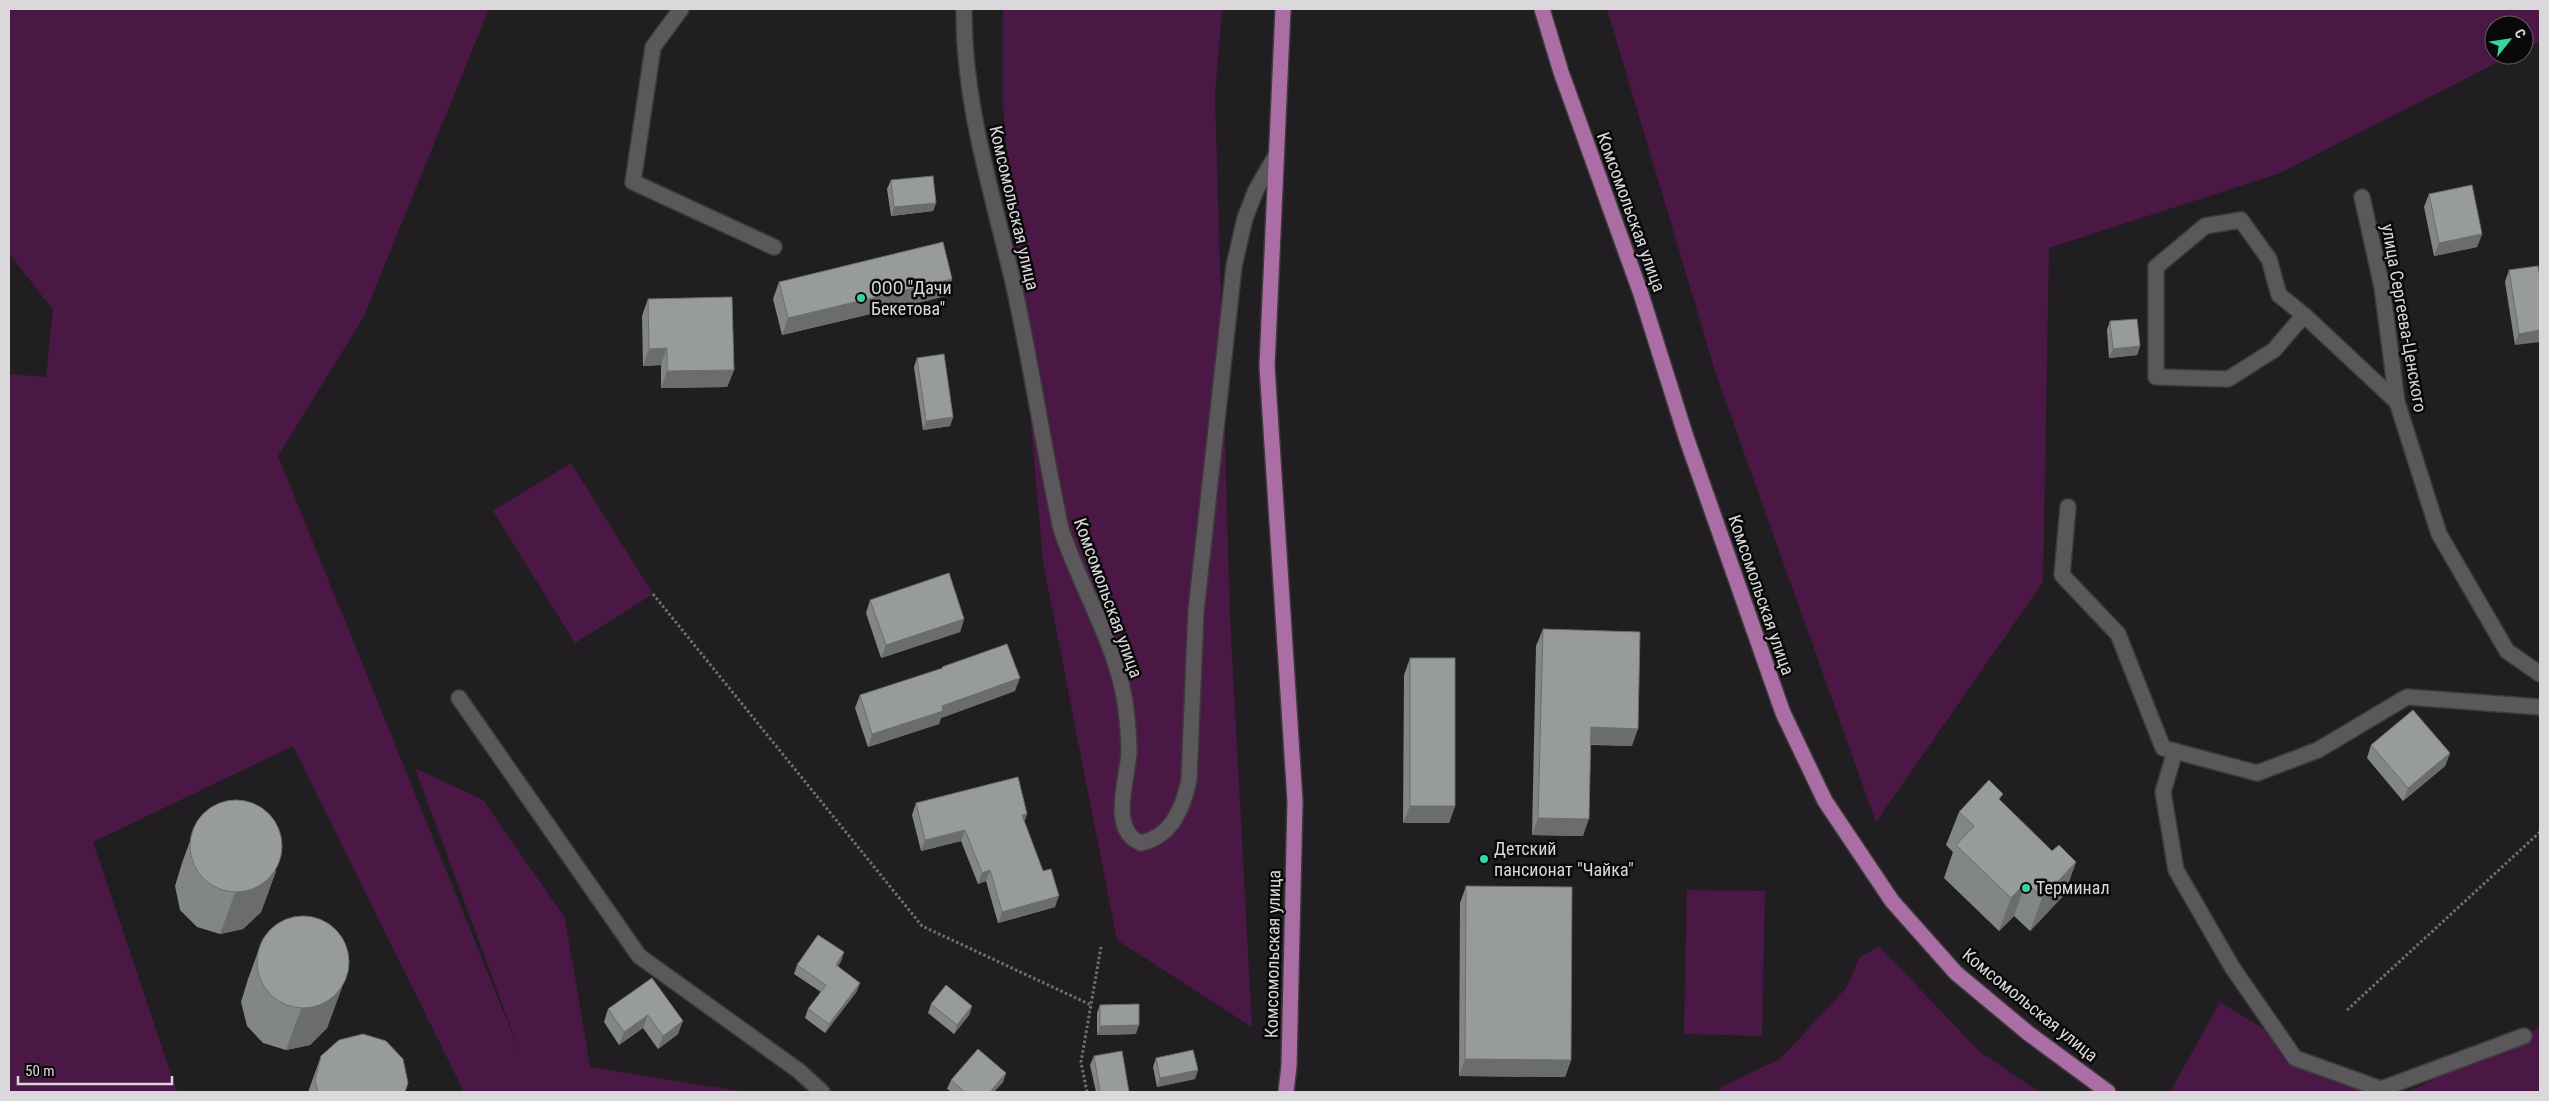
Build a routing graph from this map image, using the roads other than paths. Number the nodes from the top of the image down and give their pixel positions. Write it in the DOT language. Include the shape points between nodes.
graph roads {
  1 [pos="681,9"];
  2 [pos="964,9"];
  3 [pos="1282,9"];
  4 [pos="1542,9"];
  5 [pos="1276,157"];
  6 [pos="2362,197"];
  7 [pos="774,247"];
  8 [pos="2304,315"];
  9 [pos="2397,402"];
  10 [pos="2068,507"];
  11 [pos="2540,674"];
  12 [pos="459,698"];
  13 [pos="2540,706"];
  14 [pos="2175,751"];
  15 [pos="2524,1036"];
  16 [pos="822,1092"];
  17 [pos="1286,1092"];
  18 [pos="2108,1092"];
  1 -- 7 [label="street" via="653,47 633,182"];
  2 -- 5 [label="street, Комсомольская улица" via="963,45 974,124 1014,289 1060,529 1108,644 1126,703 1129,752 1122,816 1128,834 1141,843 1161,834 1173,823 1184,802 1189,780 1196,611 1234,266 1244,218"];
  3 -- 5 [label="main road, Комсомольская улица"];
  4 -- 18 [label="main road, Комсомольская улица" via="1561,72 1641,294 1686,437 1783,712 1824,801 1892,901 1956,973 2028,1033"];
  5 -- 17 [label="main road, Комсомольская улица" via="1267,366 1295,801"];
  6 -- 9 [label="street, улица Сергеева-Ценского" via="2382,287"];
  8 -- 8 [label="street" via="2274,350 2228,379 2156,376 2156,267 2205,226 2241,220 2269,259 2279,295"];
  8 -- 9 [label="street"];
  9 -- 11 [label="street, улица Сергеева-Ценского" via="2439,534 2507,651"];
  10 -- 14 [label="street" via="2062,575 2118,634 2163,748"];
  12 -- 16 [label="street" via="639,956 799,1071"];
  13 -- 14 [label="street" via="2407,697 2318,750 2257,773"];
  14 -- 15 [label="street" via="2163,792 2176,870 2232,967 2295,1058 2381,1089"];
}
